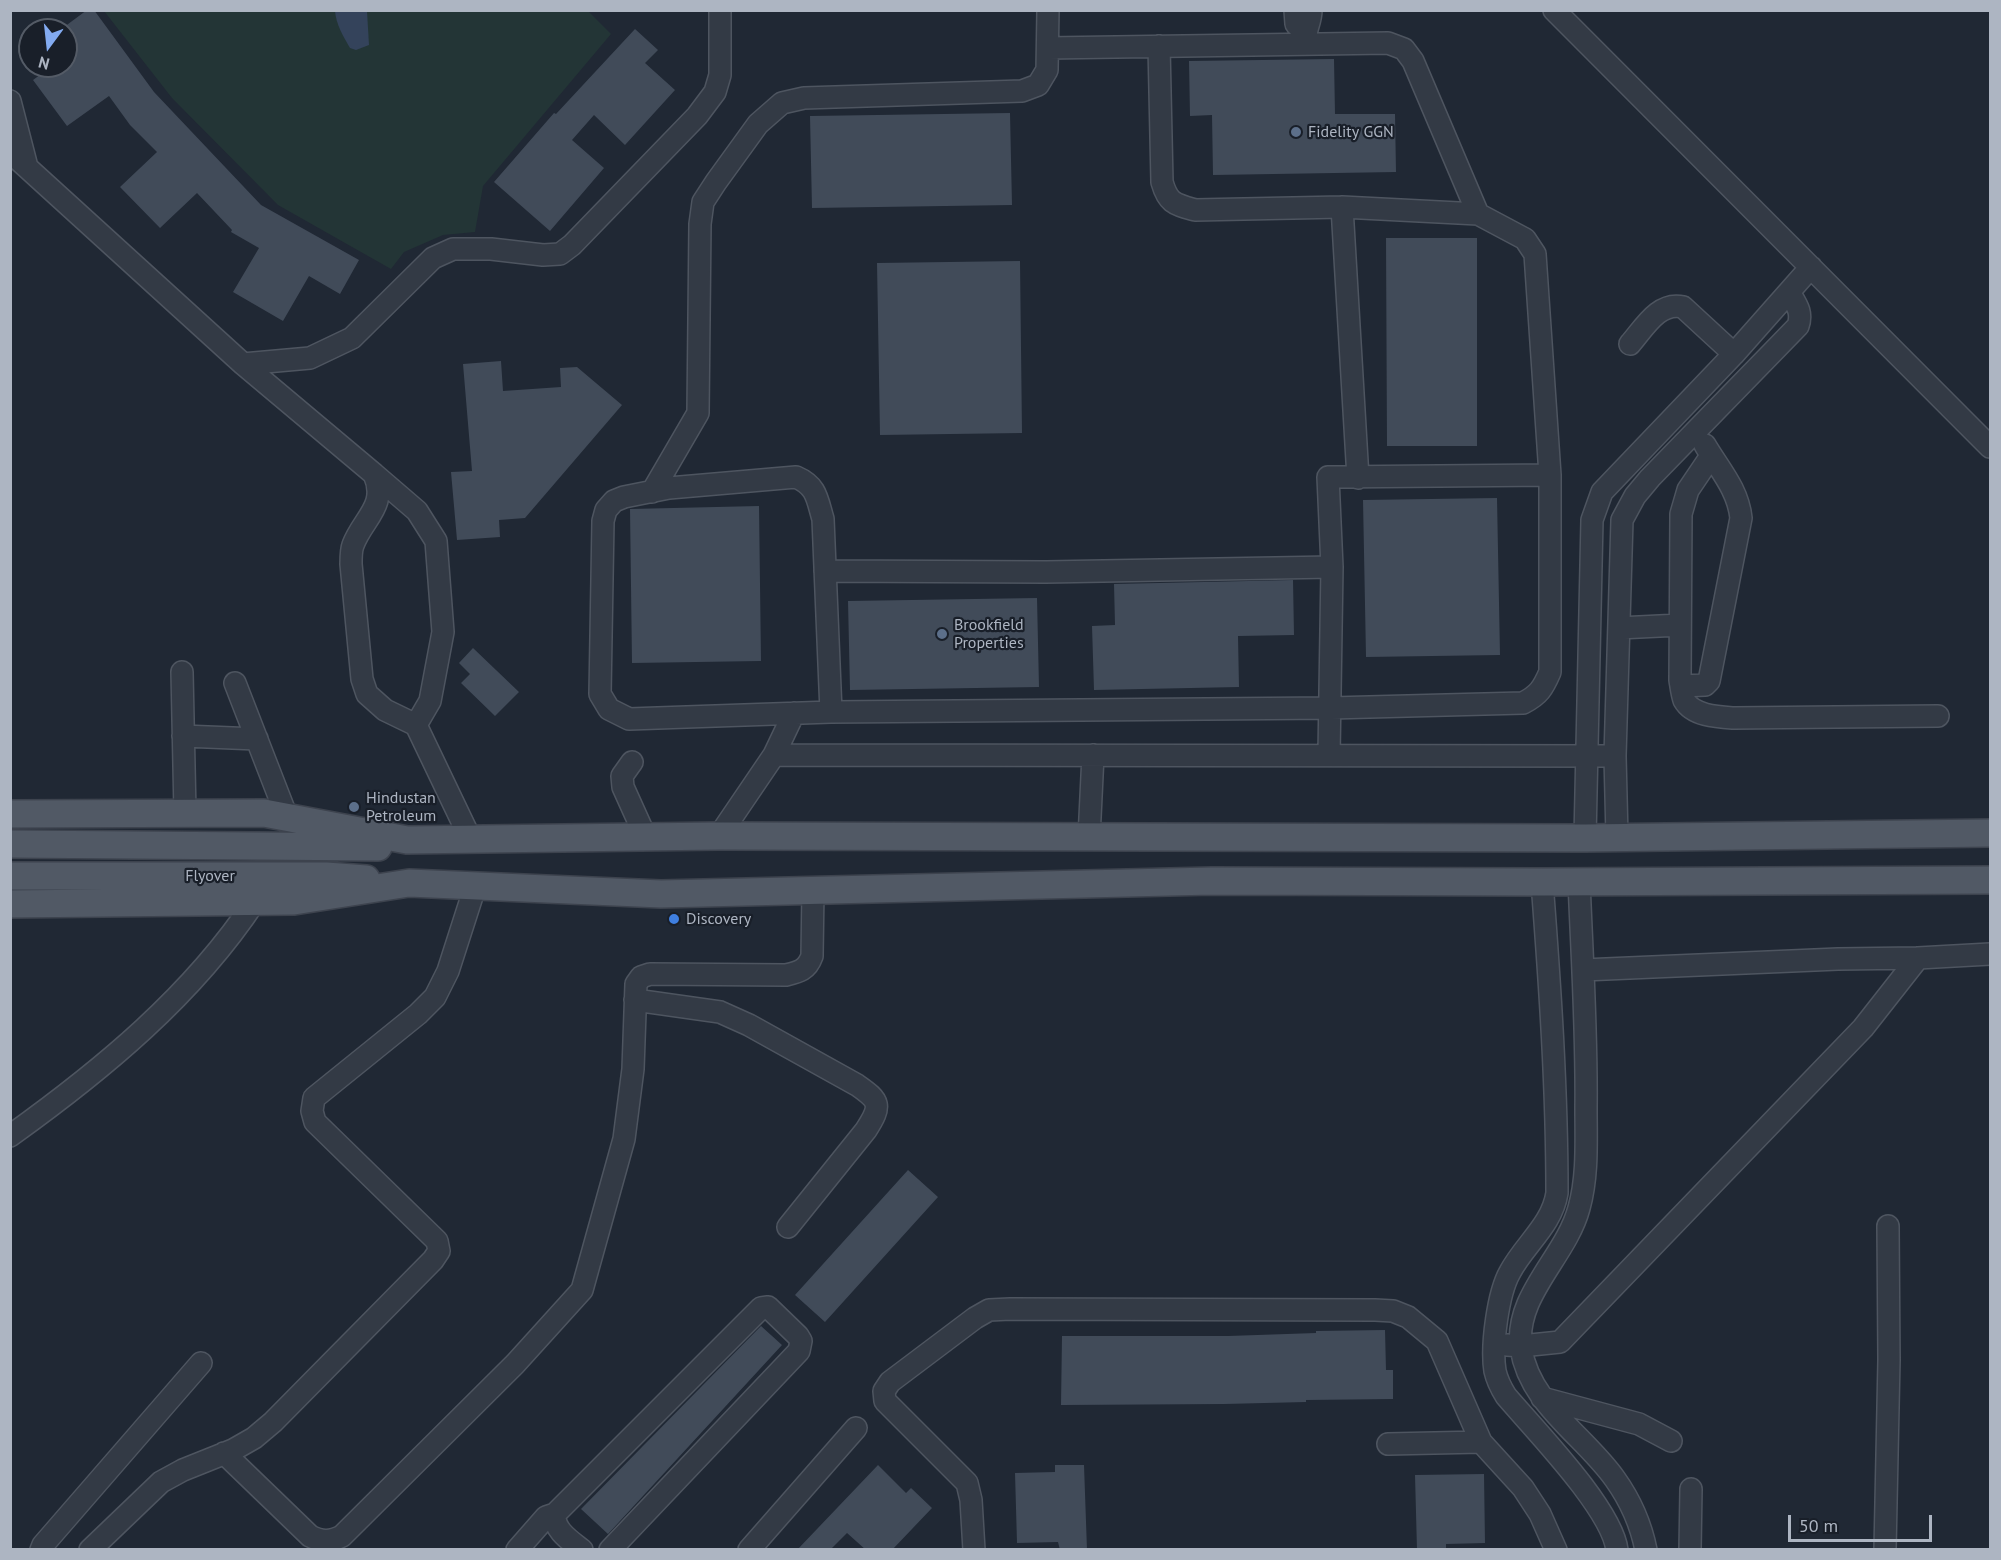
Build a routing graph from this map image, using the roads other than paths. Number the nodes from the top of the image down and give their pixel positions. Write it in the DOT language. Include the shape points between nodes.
graph roads {
  1 [pos="720,10"];
  2 [pos="1048,10"];
  3 [pos="1295,10"];
  4 [pos="1311,10"];
  5 [pos="1554,10"];
  6 [pos="1305,38"];
  7 [pos="1159,46"];
  8 [pos="1048,48"];
  9 [pos="10,101"];
  10 [pos="10,152"];
  11 [pos="28,167"];
  12 [pos="1342,207"];
  13 [pos="1478,214"];
  14 [pos="1811,267"];
  15 [pos="1790,292"];
  16 [pos="1630,344"];
  17 [pos="1734,354"];
  18 [pos="243,364"];
  19 [pos="1704,383"];
  20 [pos="1725,400"];
  21 [pos="1696,430"];
  22 [pos="1990,447"];
  23 [pos="1711,456"];
  24 [pos="374,474"];
  25 [pos="1550,475"];
  26 [pos="1358,478"];
  27 [pos="652,492"];
  28 [pos="1592,520"];
  29 [pos="1622,520"];
  30 [pos="1332,567"];
  31 [pos="825,571"];
  32 [pos="1680,625"];
  33 [pos="1619,628"];
  34 [pos="182,672"];
  35 [pos="235,683"];
  36 [pos="1681,686"];
  37 [pos="1330,708"];
  38 [pos="831,712"];
  39 [pos="794,714"];
  40 [pos="1938,716"];
  41 [pos="416,725"];
  42 [pos="183,736"];
  43 [pos="257,739"];
  44 [pos="774,755"];
  45 [pos="1093,755"];
  46 [pos="1329,755"];
  47 [pos="1587,755"];
  48 [pos="1615,756"];
  49 [pos="632,762"];
  50 [pos="185,813"];
  51 [pos="10,814"];
  52 [pos="287,817"];
  53 [pos="1990,833"];
  54 [pos="718,836"];
  55 [pos="1617,837"];
  56 [pos="646,838"];
  57 [pos="1089,838"];
  58 [pos="1585,838"];
  59 [pos="407,840"];
  60 [pos="471,840"];
  61 [pos="10,844"];
  62 [pos="10,876"];
  63 [pos="1990,880"];
  64 [pos="1579,881"];
  65 [pos="1542,882"];
  66 [pos="409,883"];
  67 [pos="475,887"];
  68 [pos="813,890"];
  69 [pos="255,901"];
  70 [pos="10,904"];
  71 [pos="1990,954"];
  72 [pos="1918,958"];
  73 [pos="1583,970"];
  74 [pos="635,1000"];
  75 [pos="1584,1004"];
  76 [pos="1552,1005"];
  77 [pos="10,1136"];
  78 [pos="788,1227"];
  79 [pos="1888,1227"];
  80 [pos="1496,1344"];
  81 [pos="1521,1346"];
  82 [pos="201,1363"];
  83 [pos="1542,1398"];
  84 [pos="856,1428"];
  85 [pos="1671,1441"];
  86 [pos="1481,1442"];
  87 [pos="1388,1444"];
  88 [pos="224,1453"];
  89 [pos="1691,1489"];
  90 [pos="555,1514"];
  91 [pos="572,1547"];
  92 [pos="41,1550"];
  93 [pos="90,1550"];
  94 [pos="517,1550"];
  95 [pos="610,1550"];
  96 [pos="749,1550"];
  97 [pos="974,1550"];
  98 [pos="1556,1550"];
  99 [pos="1617,1550"];
  100 [pos="1646,1550"];
  101 [pos="1690,1550"];
  102 [pos="1885,1550"];
  1 -- 18 [label="street" via="720,75 715,92 697,116 560,254 453,249 433,258 352,338 310,358"];
  2 -- 8 [label="street"];
  3 -- 6 [label="street" via="1296,24"];
  4 -- 6 [label="street"];
  5 -- 14 [label="street"];
  6 -- 7 [label="street"];
  6 -- 13 [label="street" via="1388,43 1404,49 1413,61"];
  7 -- 8 [label="street"];
  7 -- 12 [label="street" via="1162,182 1166,196 1175,204 1195,210"];
  8 -- 27 [label="street" via="1043,77 1038,85 1022,91 804,98 782,103 758,124 704,202 700,224 698,413"];
  9 -- 11 [label="street"];
  10 -- 11 [label="street"];
  11 -- 18 [label="street"];
  12 -- 13 [label="street"];
  12 -- 26 [label="street"];
  13 -- 25 [label="street" via="1524,239 1536,254"];
  14 -- 15 [label="street"];
  14 -- 22 [label="street"];
  15 -- 17 [label="street"];
  15 -- 20 [label="street" via="1801,317 1798,326"];
  16 -- 17 [label="street" via="1660,310 1675,305 1683,307"];
  17 -- 19 [label="street"];
  18 -- 24 [label="street"];
  19 -- 20 [label="street"];
  19 -- 28 [label="street" via="1602,492"];
  20 -- 21 [label="street"];
  21 -- 23 [label="street"];
  21 -- 29 [label="street" via="1635,496"];
  23 -- 32 [label="street" via="1688,490 1681,514"];
  23 -- 36 [label="street" via="1734,490 1740,518 1709,681 1705,685"];
  24 -- 41 [label="street" via="417,512 436,541 443,632 430,701"];
  24 -- 41 [label="street" via="379,485 378,498 359,531 351,555 361,671 367,694 385,710"];
  25 -- 26 [label="street"];
  25 -- 37 [label="street" via="1550,672 1536,697 1522,703"];
  26 -- 30 [label="street" via="1328,477"];
  27 -- 31 [label="street" via="795,477 808,482 823,519"];
  27 -- 39 [label="street" via="614,501 603,521 600,694 609,709 629,719"];
  28 -- 29 [label="street"];
  28 -- 47 [label="street"];
  29 -- 33 [label="street"];
  30 -- 31 [label="street"];
  30 -- 37 [label="street"];
  31 -- 38 [label="street"];
  32 -- 33 [label="street"];
  32 -- 36 [label="street"];
  33 -- 48 [label="street"];
  34 -- 42 [label="street"];
  35 -- 43 [label="street"];
  36 -- 40 [label="street" via="1689,706 1714,717"];
  37 -- 38 [label="street"];
  37 -- 46 [label="street"];
  38 -- 39 [label="street"];
  39 -- 44 [label="street"];
  41 -- 60 [label="street"];
  42 -- 43 [label="street"];
  42 -- 50 [label="street"];
  43 -- 52 [label="street"];
  44 -- 45 [label="street"];
  44 -- 54 [label="street"];
  45 -- 46 [label="street"];
  45 -- 57 [label="street"];
  46 -- 47 [label="street"];
  47 -- 48 [label="street"];
  47 -- 58 [label="street"];
  48 -- 55 [label="street"];
  49 -- 56 [label="street" via="622,776 623,787"];
  50 -- 51 [label="main road"];
  50 -- 52 [label="main road" via="264,813"];
  52 -- 59 [label="main road"];
  53 -- 55 [label="main road"];
  54 -- 56 [label="main road"];
  54 -- 57 [label="main road"];
  55 -- 58 [label="main road"];
  56 -- 60 [label="main road"];
  57 -- 58 [label="main road"];
  59 -- 60 [label="main road"];
  59 -- 61 [label="main road, Flyover" via="382,847"];
  62 -- 66 [label="main road, Flyover" via="326,876"];
  63 -- 64 [label="main road"];
  64 -- 65 [label="main road"];
  64 -- 73 [label="street"];
  65 -- 68 [label="main road" via="1212,881"];
  65 -- 76 [label="street"];
  66 -- 67 [label="main road"];
  66 -- 69 [label="main road" via="294,901"];
  67 -- 68 [label="main road" via="661,894"];
  67 -- 88 [label="street" via="448,971 435,997 314,1098 312,1112 315,1122 437,1241 439,1251 273,1422 254,1438"];
  68 -- 74 [label="street" via="812,956 799,972 650,974 636,984"];
  69 -- 70 [label="main road"];
  69 -- 77 [label="street" via="230,938 164,1011 52,1106"];
  71 -- 72 [label="street"];
  72 -- 73 [label="street"];
  72 -- 81 [label="street" via="1863,1028 1560,1342"];
  73 -- 75 [label="street"];
  74 -- 78 [label="street" via="720,1012 857,1084 877,1102 876,1115 866,1130"];
  74 -- 88 [label="street" via="632,1080 624,1138 582,1290 567,1307 423,1456 342,1536 331,1541 310,1536"];
  75 -- 76 [label="street"];
  75 -- 81 [label="street" via="1586,1161 1582,1195 1570,1233 1526,1306"];
  76 -- 80 [label="street" via="1557,1111 1555,1206 1510,1272 1500,1295"];
  79 -- 102 [label="street" via="1890,1348"];
  80 -- 81 [label="street"];
  80 -- 99 [label="street" via="1495,1368 1506,1396 1581,1484 1601,1512"];
  81 -- 83 [label="street" via="1530,1377"];
  82 -- 92 [label="street"];
  83 -- 85 [label="street" via="1639,1424"];
  83 -- 100 [label="street" via="1615,1479 1630,1505"];
  84 -- 96 [label="street"];
  86 -- 87 [label="street"];
  86 -- 97 [label="street" via="1437,1341 1408,1317 1393,1311 988,1310 890,1382 884,1391 885,1401 968,1484"];
  86 -- 98 [label="street" via="1523,1488"];
  88 -- 93 [label="street" via="161,1482"];
  89 -- 101 [label="street"];
  90 -- 91 [label="street" via="554,1521"];
  90 -- 94 [label="street" via="546,1518"];
  90 -- 95 [label="street" via="760,1308 768,1307 798,1336 799,1351"];
}
